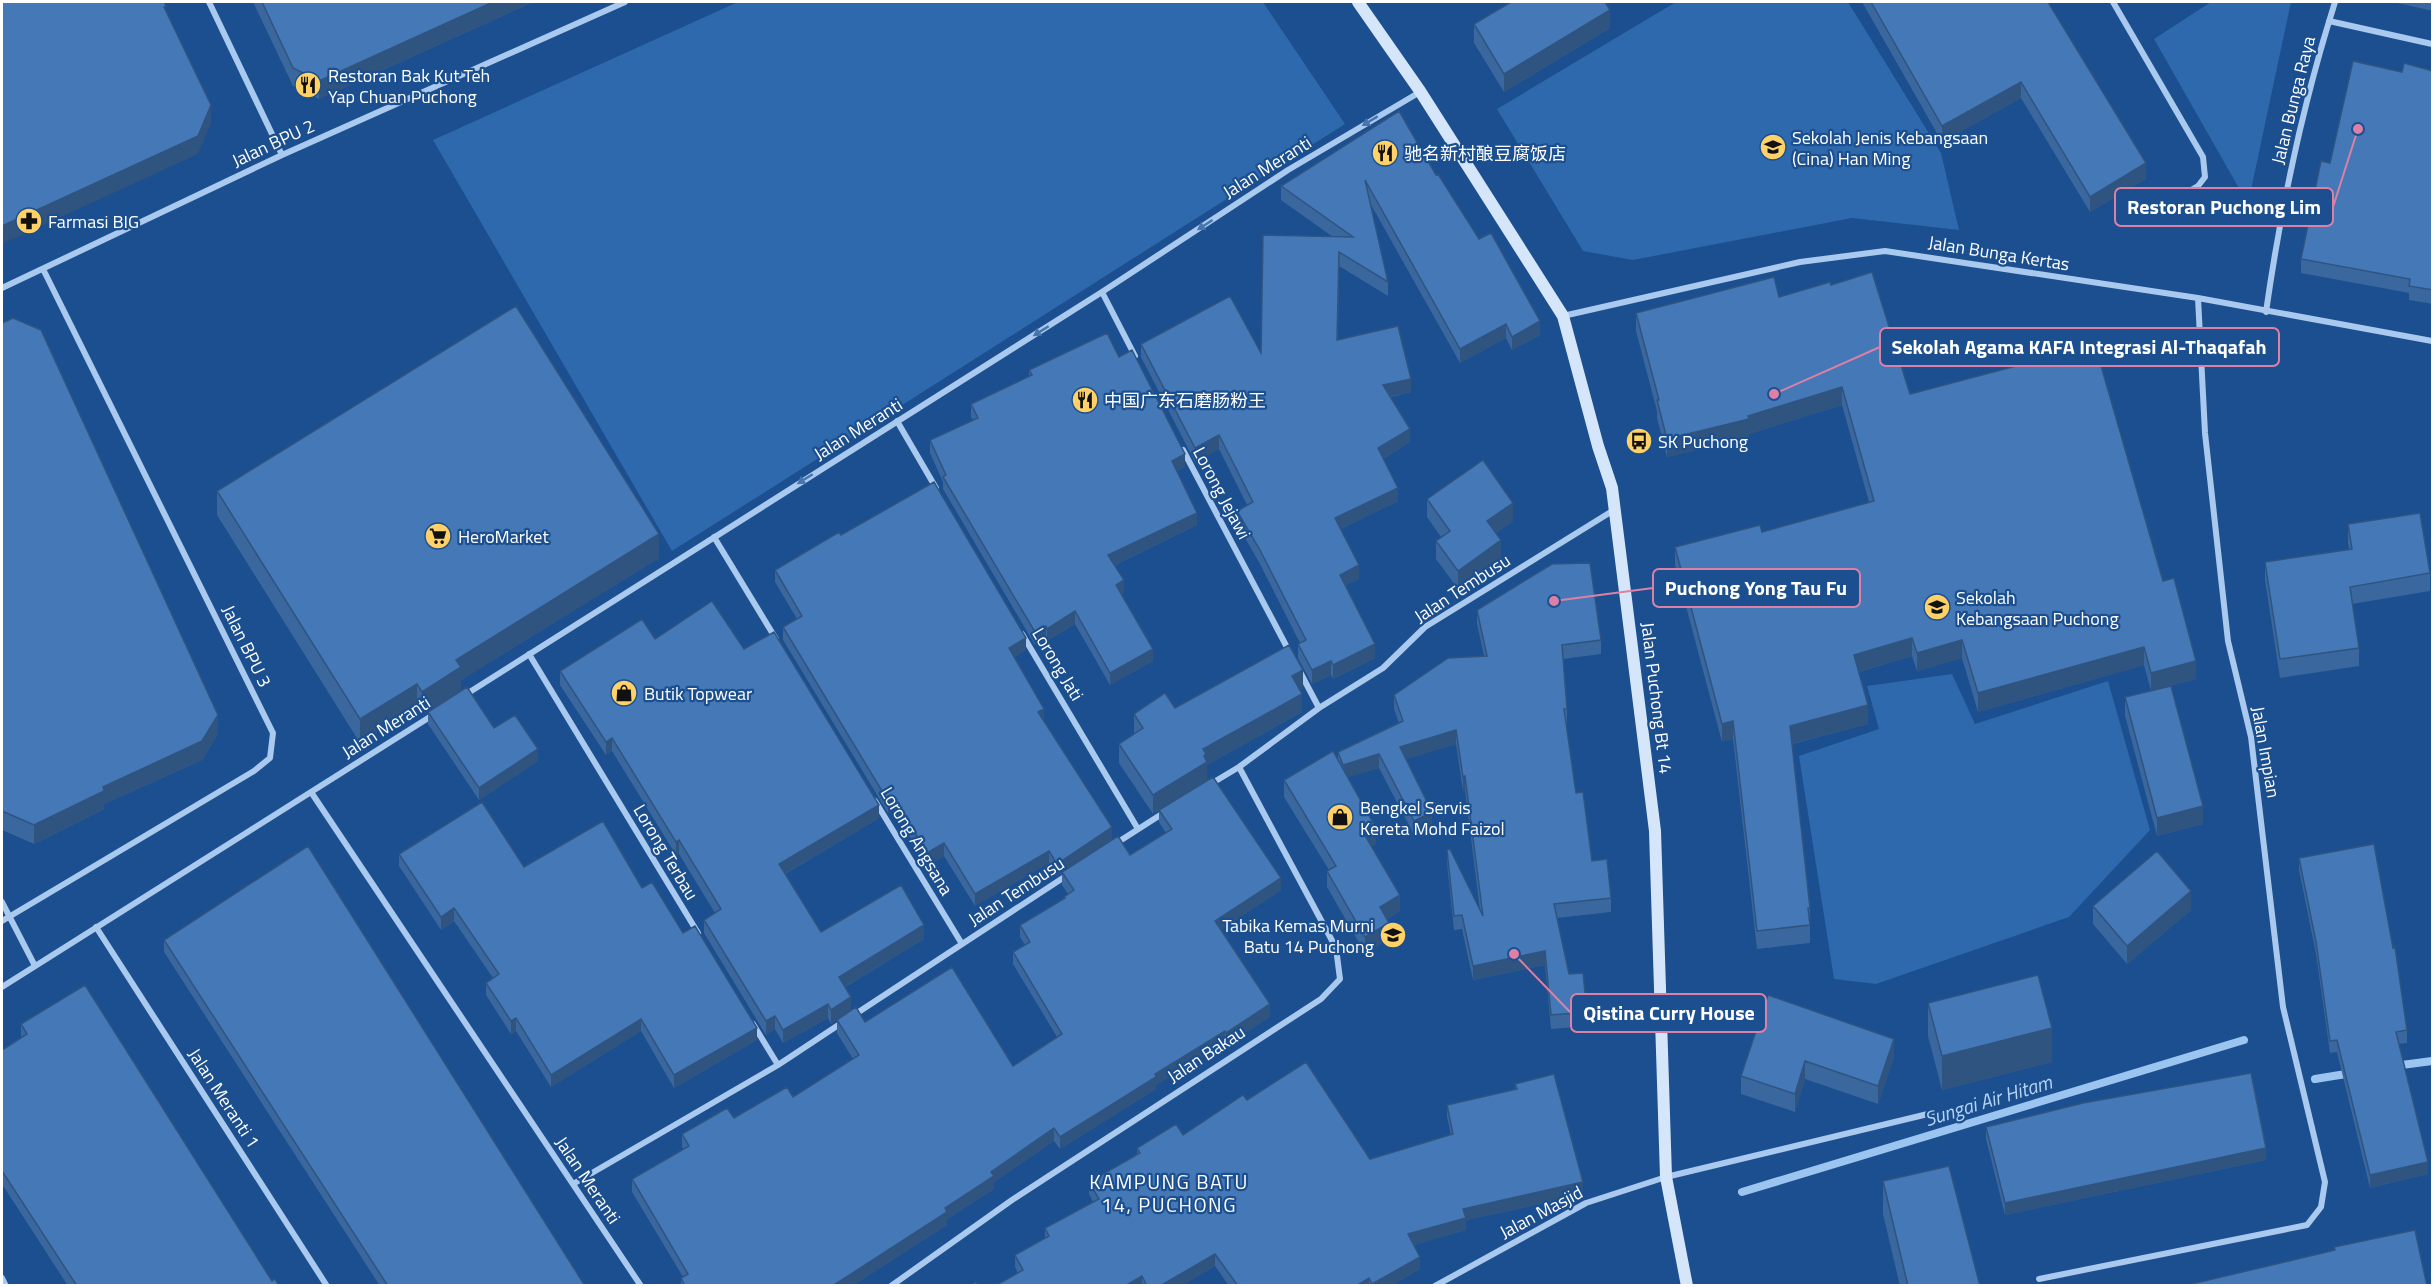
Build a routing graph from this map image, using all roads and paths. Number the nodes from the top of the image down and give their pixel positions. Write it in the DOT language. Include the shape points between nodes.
graph roads {
  1 [pos="209,2"];
  2 [pos="625,2"];
  3 [pos="1358,2"];
  4 [pos="2113,2"];
  5 [pos="2335,2"];
  6 [pos="2329,21"];
  7 [pos="2433,44"];
  8 [pos="1420,91"];
  9 [pos="282,154"];
  10 [pos="2142,219"];
  11 [pos="43,269"];
  12 [pos="2,288"];
  13 [pos="1102,292"];
  14 [pos="2198,298"];
  15 [pos="2266,312"];
  16 [pos="1563,316"];
  17 [pos="2433,341"];
  18 [pos="1139,364"];
  19 [pos="897,421"];
  20 [pos="1181,447"];
  21 [pos="939,493"];
  22 [pos="1615,510"];
  23 [pos="714,537"];
  24 [pos="1017,625"];
  25 [pos="782,649"];
  26 [pos="529,654"];
  27 [pos="1291,655"];
  28 [pos="1297,666"];
  29 [pos="460,698"];
  30 [pos="1319,708"];
  31 [pos="440,710"];
  32 [pos="1239,767"];
  33 [pos="311,792"];
  34 [pos="869,792"];
  35 [pos="1198,792"];
  36 [pos="1168,811"];
  37 [pos="1138,829"];
  38 [pos="1108,849"];
  39 [pos="1079,868"];
  40 [pos="2,902"];
  41 [pos="9,917"];
  42 [pos="2,921"];
  43 [pos="96,927"];
  44 [pos="703,941"];
  45 [pos="962,944"];
  46 [pos="35,966"];
  47 [pos="2,987"];
  48 [pos="747,1013"];
  49 [pos="778,1065"];
  50 [pos="1932,1113"];
  51 [pos="1666,1177"];
  52 [pos="573,1184"];
  53 [pos="2,1278"];
  54 [pos="2039,1279"];
  55 [pos="6,1286"];
  56 [pos="327,1286"];
  57 [pos="641,1286"];
  58 [pos="891,1286"];
  59 [pos="1435,1286"];
  60 [pos="1687,1286"];
  1 -- 9 [label="street"];
  2 -- 9 [label="street, Jalan BPU 2"];
  3 -- 8 [label="street, Jalan Puchong Bt 14"];
  4 -- 10 [label="street" via="2203,158 2205,177 2198,186"];
  5 -- 6 [label="street, Jalan Bunga Raya"];
  6 -- 7 [label="street"];
  6 -- 15 [label="street, Jalan Bunga Raya" via="2277,233"];
  8 -- 13 [label="street, Jalan Meranti, one-way" via="1288,170"];
  8 -- 16 [label="street, Jalan Puchong Bt 14"];
  9 -- 11 [label="street, Jalan BPU 2"];
  11 -- 12 [label="street, Jalan BPU 2"];
  11 -- 41 [label="street, Jalan BPU 3" via="273,733 270,758 254,771"];
  13 -- 18 [label="street"];
  13 -- 19 [label="street, Jalan Meranti, one-way"];
  14 -- 15 [label="street, Jalan Bunga Kertas"];
  14 -- 16 [label="street, Jalan Bunga Kertas" via="1885,251 1800,262"];
  14 -- 54 [label="street, Jalan Impian" via="2205,433 2228,641 2251,737 2283,1007 2325,1182 2321,1207 2307,1225"];
  15 -- 17 [label="street, Jalan Bunga Kertas"];
  16 -- 22 [label="street, Jalan Puchong Bt 14"];
  19 -- 21 [label="street"];
  19 -- 23 [label="street, Jalan Meranti, one-way"];
  20 -- 27 [label="street, Lorong Jejawi"];
  22 -- 30 [label="street, Jalan Tembusu" via="1425,627 1383,668"];
  22 -- 51 [label="street, Jalan Puchong Bt 14" via="1655,831"];
  23 -- 25 [label="street"];
  23 -- 26 [label="street, Jalan Meranti"];
  24 -- 37 [label="street, Lorong Jati"];
  26 -- 29 [label="street, Jalan Meranti"];
  26 -- 44 [label="street, Lorong Terbau"];
  28 -- 30 [label="street"];
  30 -- 32 [label="street, Jalan Tembusu"];
  31 -- 33 [label="street, Jalan Meranti"];
  32 -- 35 [label="street, Jalan Tembusu"];
  32 -- 58 [label="street, Jalan Bakau" via="1336,948 1340,979 1321,999 1032,1187"];
  33 -- 43 [label="street, Jalan Meranti"];
  33 -- 52 [label="street, Jalan Meranti"];
  34 -- 45 [label="street, Lorong Angsana"];
  36 -- 37 [label="street"];
  37 -- 38 [label="street"];
  39 -- 45 [label="street, Jalan Tembusu"];
  40 -- 41 [label="street"];
  41 -- 42 [label="street, Jalan BPU 3"];
  41 -- 46 [label="street"];
  43 -- 46 [label="street, Jalan Meranti"];
  43 -- 56 [label="street, Jalan Meranti 1"];
  45 -- 49 [label="street, Jalan Tembusu"];
  46 -- 47 [label="street, Jalan Meranti"];
  48 -- 49 [label="street"];
  49 -- 52 [label="street, Jalan Tembusu"];
  50 -- 51 [label="street, Jalan Masjid"];
  51 -- 59 [label="street, Jalan Masjid" via="1586,1203"];
  51 -- 60 [label="street, Jalan Puchong Bt 14"];
  52 -- 57 [label="street, Jalan Meranti"];
  53 -- 55 [label="street"];
}
